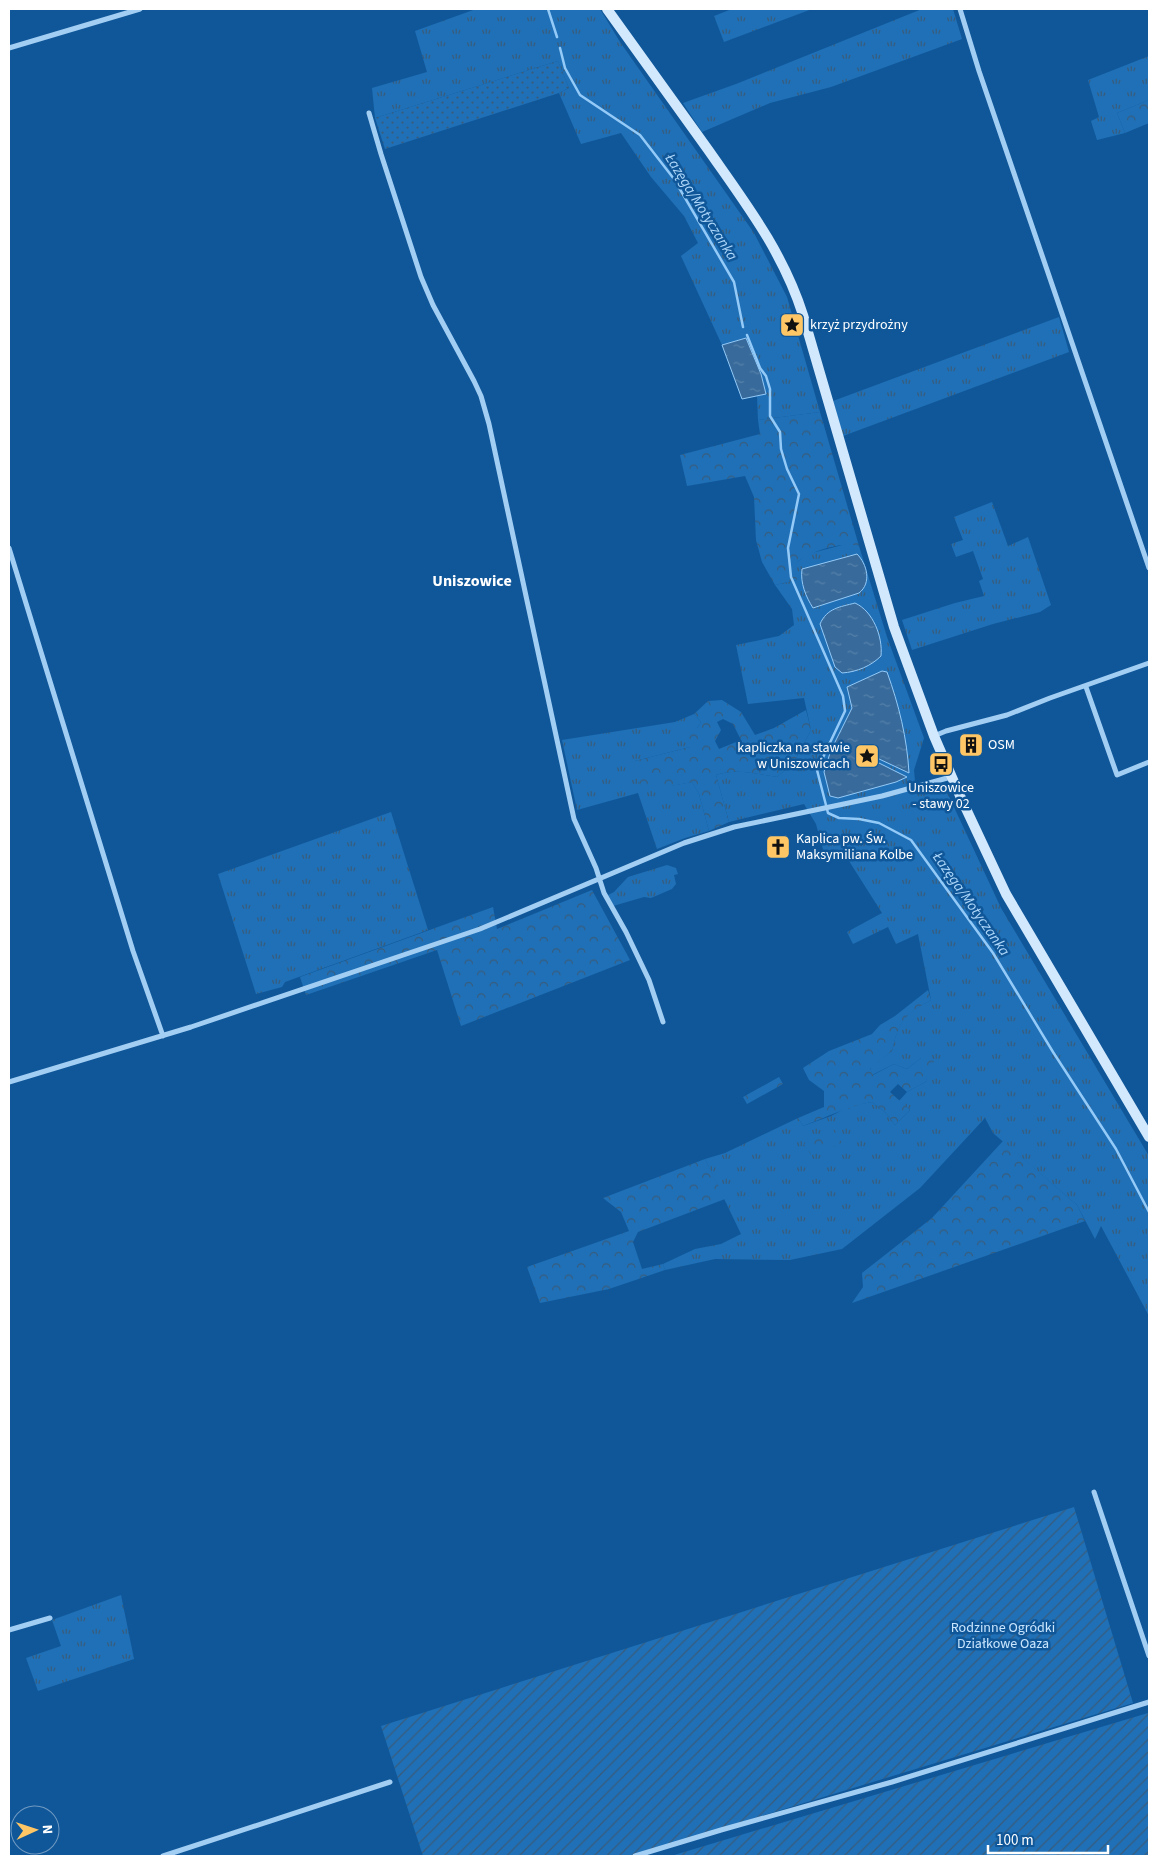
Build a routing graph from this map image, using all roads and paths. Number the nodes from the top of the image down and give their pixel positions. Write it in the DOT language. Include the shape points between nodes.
graph roads {
  1 [pos="140,9"];
  2 [pos="608,9"];
  3 [pos="960,9"];
  4 [pos="9,48"];
  5 [pos="369,113"];
  6 [pos="9,548"];
  7 [pos="1149,568"];
  8 [pos="1149,663"];
  9 [pos="1086,687"];
  10 [pos="934,736"];
  11 [pos="1149,762"];
  12 [pos="951,777"];
  13 [pos="600,879"];
  14 [pos="663,1022"];
  15 [pos="163,1036"];
  16 [pos="9,1082"];
  17 [pos="1149,1137"];
  18 [pos="1094,1492"];
  19 [pos="50,1618"];
  20 [pos="9,1630"];
  21 [pos="1149,1656"];
  22 [pos="1149,1702"];
  23 [pos="390,1782"];
  24 [pos="163,1856"];
  25 [pos="636,1856"];
  1 -- 4 [label="street"];
  2 -- 10 [label="street" via="750,209 791,280 894,627"];
  3 -- 7 [label="street"];
  5 -- 13 [label="street" via="421,277 481,396 574,819"];
  6 -- 15 [label="street"];
  8 -- 9 [label="street"];
  9 -- 10 [label="street"];
  9 -- 11 [label="street" via="1117,775"];
  10 -- 12 [label="street"];
  12 -- 13 [label="street" via="908,790 734,827 684,843"];
  12 -- 17 [label="street" via="1010,903"];
  13 -- 14 [label="street" via="604,893 649,980"];
  13 -- 15 [label="street" via="480,929"];
  15 -- 16 [label="street"];
  18 -- 21 [label="street"];
  19 -- 20 [label="street"];
  22 -- 25 [label="street" via="892,1782"];
  23 -- 24 [label="street"];
}
